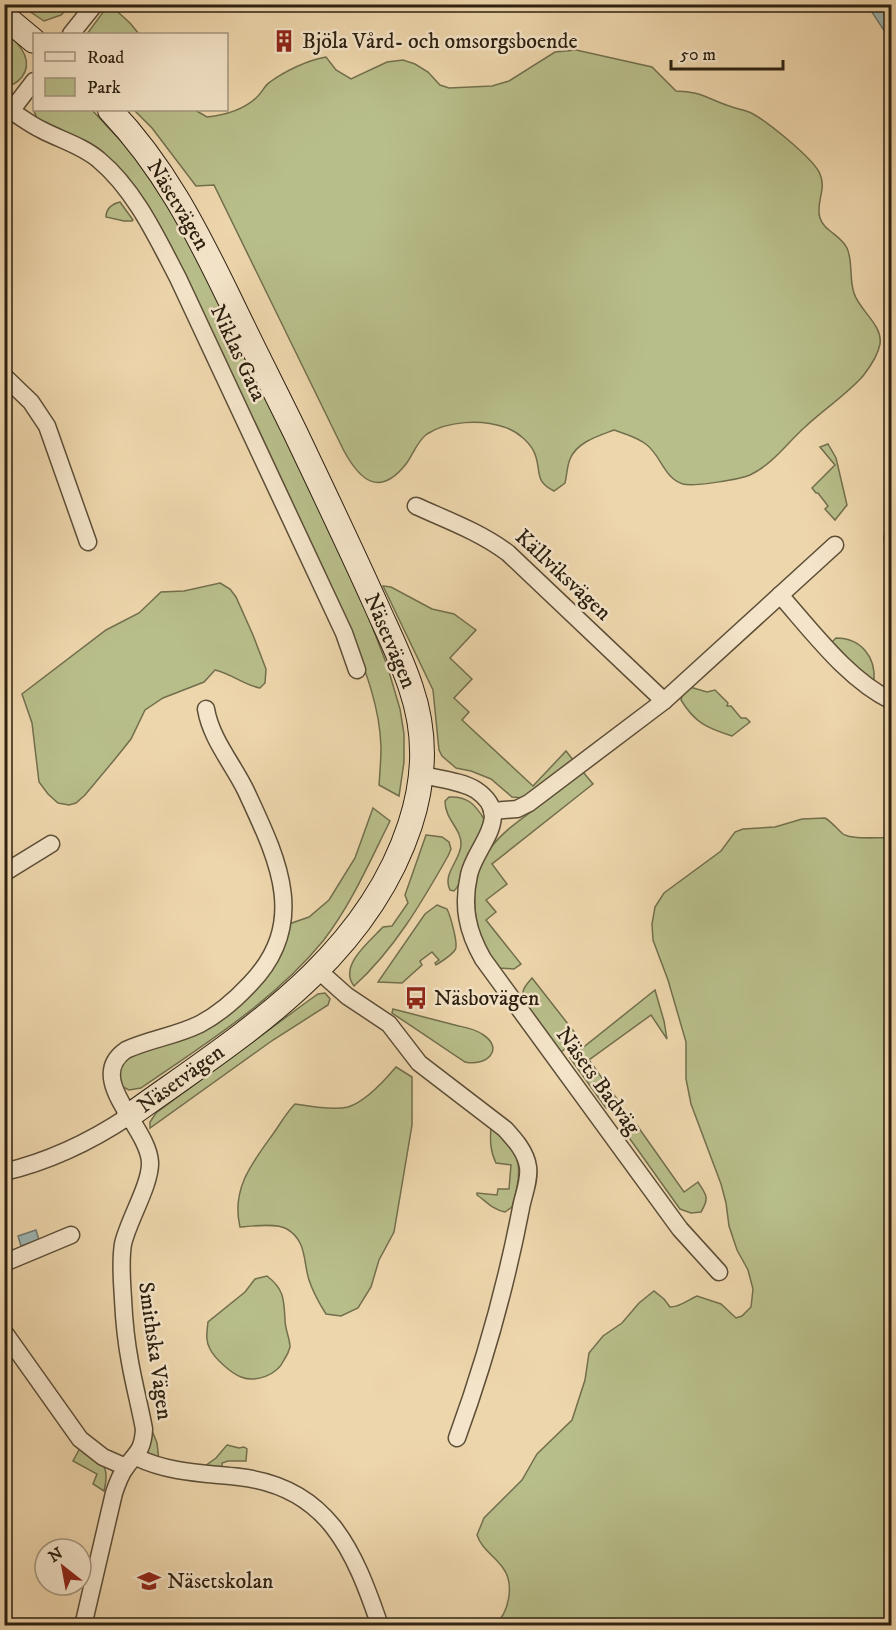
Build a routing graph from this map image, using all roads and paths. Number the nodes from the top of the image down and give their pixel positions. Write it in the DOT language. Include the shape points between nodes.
graph roads {
  1 [pos="95,4"];
  2 [pos="4,16"];
  3 [pos="72,33"];
  4 [pos="33,40"];
  5 [pos="33,82"];
  6 [pos="8,109"];
  7 [pos="111,111"];
  8 [pos="4,376"];
  9 [pos="416,506"];
  10 [pos="88,542"];
  11 [pos="835,545"];
  12 [pos="780,595"];
  13 [pos="357,670"];
  14 [pos="664,701"];
  15 [pos="891,701"];
  16 [pos="206,709"];
  17 [pos="423,775"];
  18 [pos="492,811"];
  19 [pos="51,844"];
  20 [pos="4,873"];
  21 [pos="319,971"];
  22 [pos="129,1116"];
  23 [pos="4,1172"];
  24 [pos="71,1235"];
  25 [pos="4,1263"];
  26 [pos="719,1272"];
  27 [pos="4,1332"];
  28 [pos="457,1438"];
  29 [pos="131,1462"];
  30 [pos="83,1626"];
  31 [pos="380,1626"];
  1 -- 3 [label="street"];
  2 -- 4 [label="street"];
  5 -- 6 [label="street"];
  6 -- 13 [label="street, Niklas Gata" via="99,159 122,184 156,237 344,633"];
  7 -- 17 [label="street, Näsetvägen" via="158,167 190,219 342,528 412,689"];
  8 -- 10 [label="street" via="31,402 47,426"];
  9 -- 14 [label="street, Källviksvägen" via="473,531 508,553"];
  11 -- 12 [label="street"];
  12 -- 14 [label="street"];
  12 -- 15 [label="street" via="851,671"];
  14 -- 18 [label="street" via="529,803 517,809"];
  16 -- 22 [label="street, Smithska Vägen" via="214,734 245,789 276,863 284,920 268,962 223,1009 184,1031 120,1054 111,1074"];
  17 -- 18 [label="street" via="474,789"];
  17 -- 21 [label="street, Näsetvägen" via="401,852 383,888"];
  18 -- 26 [label="street, Näsets Badväg" via="493,825 470,872 466,893 465,913 474,944 680,1229"];
  19 -- 20 [label="street"];
  21 -- 22 [label="street, Näsetvägen" via="253,1026"];
  21 -- 28 [label="street" via="347,996 389,1024 419,1063 505,1129 526,1158 529,1170 515,1237 476,1388"];
  22 -- 23 [label="street" via="101,1135 56,1156"];
  22 -- 29 [label="street, Smithska Vägen" via="144,1140 150,1164 121,1260 125,1326 144,1429 144,1440"];
  24 -- 25 [label="street"];
  27 -- 29 [label="street" via="80,1439 103,1457"];
  29 -- 30 [label="street, Smithska Vägen" via="114,1493"];
  29 -- 31 [label="street" via="259,1480 293,1491 328,1520 354,1559"];
}
